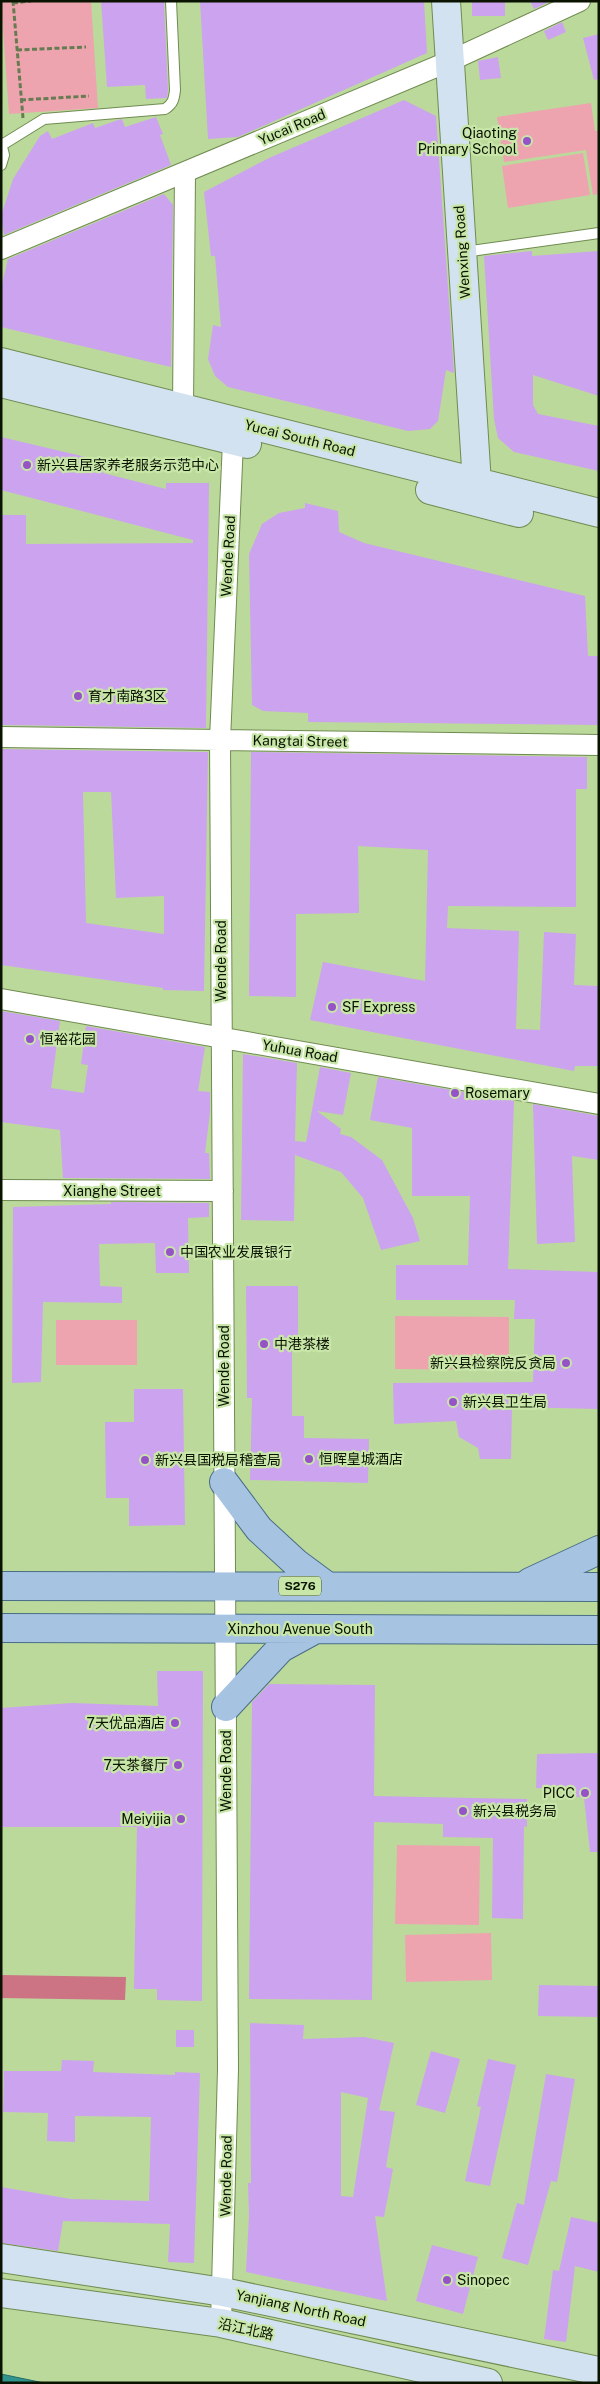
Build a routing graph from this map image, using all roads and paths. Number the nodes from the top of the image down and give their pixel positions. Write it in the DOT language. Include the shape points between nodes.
graph roads {
  1 [pos="31,1"];
  2 [pos="171,1"];
  3 [pos="446,1"];
  4 [pos="580,1"];
  5 [pos="13,2"];
  6 [pos="86,47"];
  7 [pos="18,50"];
  8 [pos="450,61"];
  9 [pos="89,96"];
  10 [pos="21,100"];
  11 [pos="22,105"];
  12 [pos="2,144"];
  13 [pos="1,165"];
  14 [pos="185,172"];
  15 [pos="599,233"];
  16 [pos="1,249"];
  17 [pos="461,252"];
  18 [pos="1,362"];
  19 [pos="1,383"];
  20 [pos="183,408"];
  21 [pos="233,441"];
  22 [pos="478,493"];
  23 [pos="599,513"];
  24 [pos="599,533"];
  25 [pos="1,737"];
  26 [pos="220,740"];
  27 [pos="599,745"];
  28 [pos="1,1000"];
  29 [pos="222,1038"];
  30 [pos="599,1104"];
  31 [pos="1,1190"];
  32 [pos="223,1191"];
  33 [pos="224,1482"];
  34 [pos="599,1550"];
  35 [pos="1,1586"];
  36 [pos="225,1586"];
  37 [pos="327,1586"];
  38 [pos="520,1587"];
  39 [pos="599,1587"];
  40 [pos="1,1628"];
  41 [pos="225,1629"];
  42 [pos="314,1629"];
  43 [pos="556,1630"];
  44 [pos="599,1630"];
  45 [pos="599,1648"];
  46 [pos="226,1707"];
  47 [pos="1,2258"];
  48 [pos="223,2292"];
  49 [pos="1,2293"];
  50 [pos="221,2323"];
  51 [pos="599,2371"];
  52 [pos="488,2383"];
  1 -- 5 [label="path"];
  2 -- 12 [label="lane" via="175,90 174,101 169,107 44,119"];
  3 -- 8 [label="street, Wenxing Road"];
  4 -- 8 [label="street, Yucai Road"];
  5 -- 7 [label="path"];
  6 -- 7 [label="path"];
  7 -- 10 [label="path"];
  8 -- 14 [label="street, Yucai Road"];
  8 -- 17 [label="street, Wenxing Road"];
  9 -- 10 [label="path"];
  10 -- 11 [label="path"];
  12 -- 13 [label="lane" via="4,155"];
  14 -- 16 [label="street, Yucai Road"];
  14 -- 20 [label="street"];
  15 -- 17 [label="lane"];
  17 -- 22 [label="street, Wenxing Road"];
  18 -- 20 [label="street, Yucai South Road"];
  19 -- 21 [label="street, Yucai South Road"];
  20 -- 22 [label="street, Yucai South Road"];
  21 -- 22 [label="street, Yucai South Road"];
  21 -- 26 [label="street, Wende Road"];
  22 -- 23 [label="street, Yucai South Road"];
  22 -- 24 [label="street, Yucai South Road"];
  25 -- 26 [label="street, Kangtai Street"];
  26 -- 27 [label="street, Kangtai Street"];
  26 -- 29 [label="street, Wende Road"];
  28 -- 29 [label="street, Yuhua Road"];
  29 -- 30 [label="street, Yuhua Road"];
  29 -- 32 [label="street, Wende Road"];
  31 -- 32 [label="street, Xianghe Street"];
  32 -- 33 [label="street, Wende Road"];
  33 -- 36 [label="street, Wende Road"];
  33 -- 37 [label="main road" via="259,1529 296,1564"];
  34 -- 38 [label="main road"];
  35 -- 36 [label="main road, S276"];
  36 -- 37 [label="main road, S276"];
  36 -- 41 [label="street, Wende Road"];
  37 -- 38 [label="main road, S276"];
  38 -- 39 [label="main road, S276"];
  40 -- 41 [label="main road, Xinzhou Avenue South"];
  41 -- 42 [label="main road, Xinzhou Avenue South"];
  41 -- 46 [label="street, Wende Road"];
  42 -- 43 [label="main road, Xinzhou Avenue South"];
  42 -- 46 [label="main road" via="282,1648"];
  43 -- 44 [label="main road, Xinzhou Avenue South"];
  43 -- 45 [label="main road"];
  46 -- 48 [label="street, Wende Road" via="228,2069"];
  47 -- 48 [label="street, Yanjiang North Road"];
  48 -- 50 [label="street, Wende Road"];
  48 -- 51 [label="street, Yanjiang North Road"];
  49 -- 50 [label="street, 沿江北路"];
  50 -- 52 [label="street, 沿江北路"];
}
